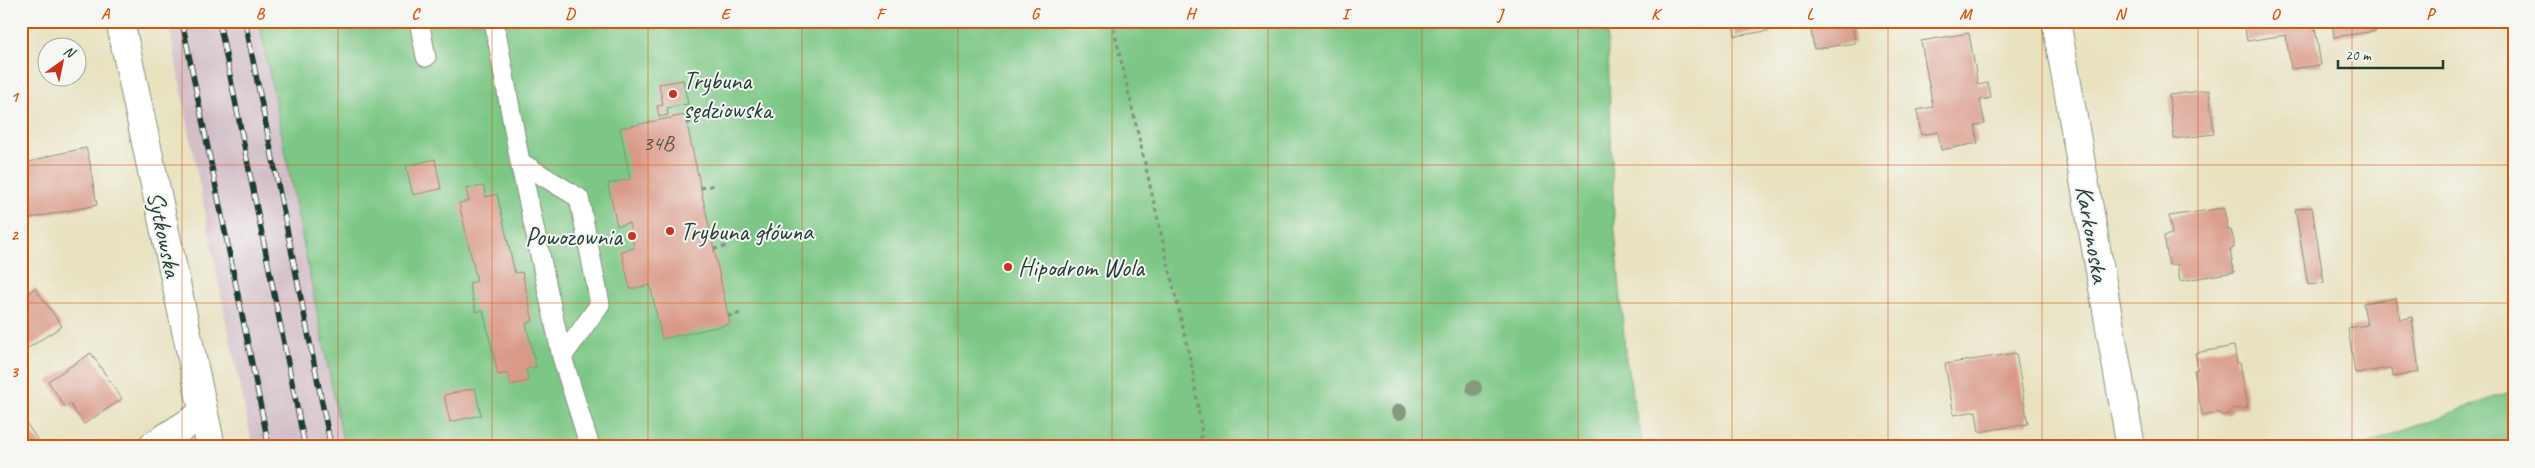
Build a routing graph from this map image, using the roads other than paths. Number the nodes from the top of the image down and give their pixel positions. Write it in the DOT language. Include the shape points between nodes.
graph roads {
  1 [pos="120,21"];
  2 [pos="419,21"];
  3 [pos="494,21"];
  4 [pos="2056,21"];
  5 [pos="426,57"];
  6 [pos="520,162"];
  7 [pos="562,356"];
  8 [pos="204,413"];
  9 [pos="152,447"];
  10 [pos="211,447"];
  11 [pos="590,447"];
  12 [pos="2131,447"];
  1 -- 8 [label="street, Sytkowska"];
  2 -- 5 [label="lane"];
  3 -- 6 [label="lane"];
  4 -- 12 [label="street, Karkonoska"];
  6 -- 7 [label="lane"];
  6 -- 7 [label="lane" via="579,198 600,304"];
  7 -- 11 [label="lane"];
  8 -- 9 [label="street"];
  8 -- 10 [label="street, Sytkowska"];
}
